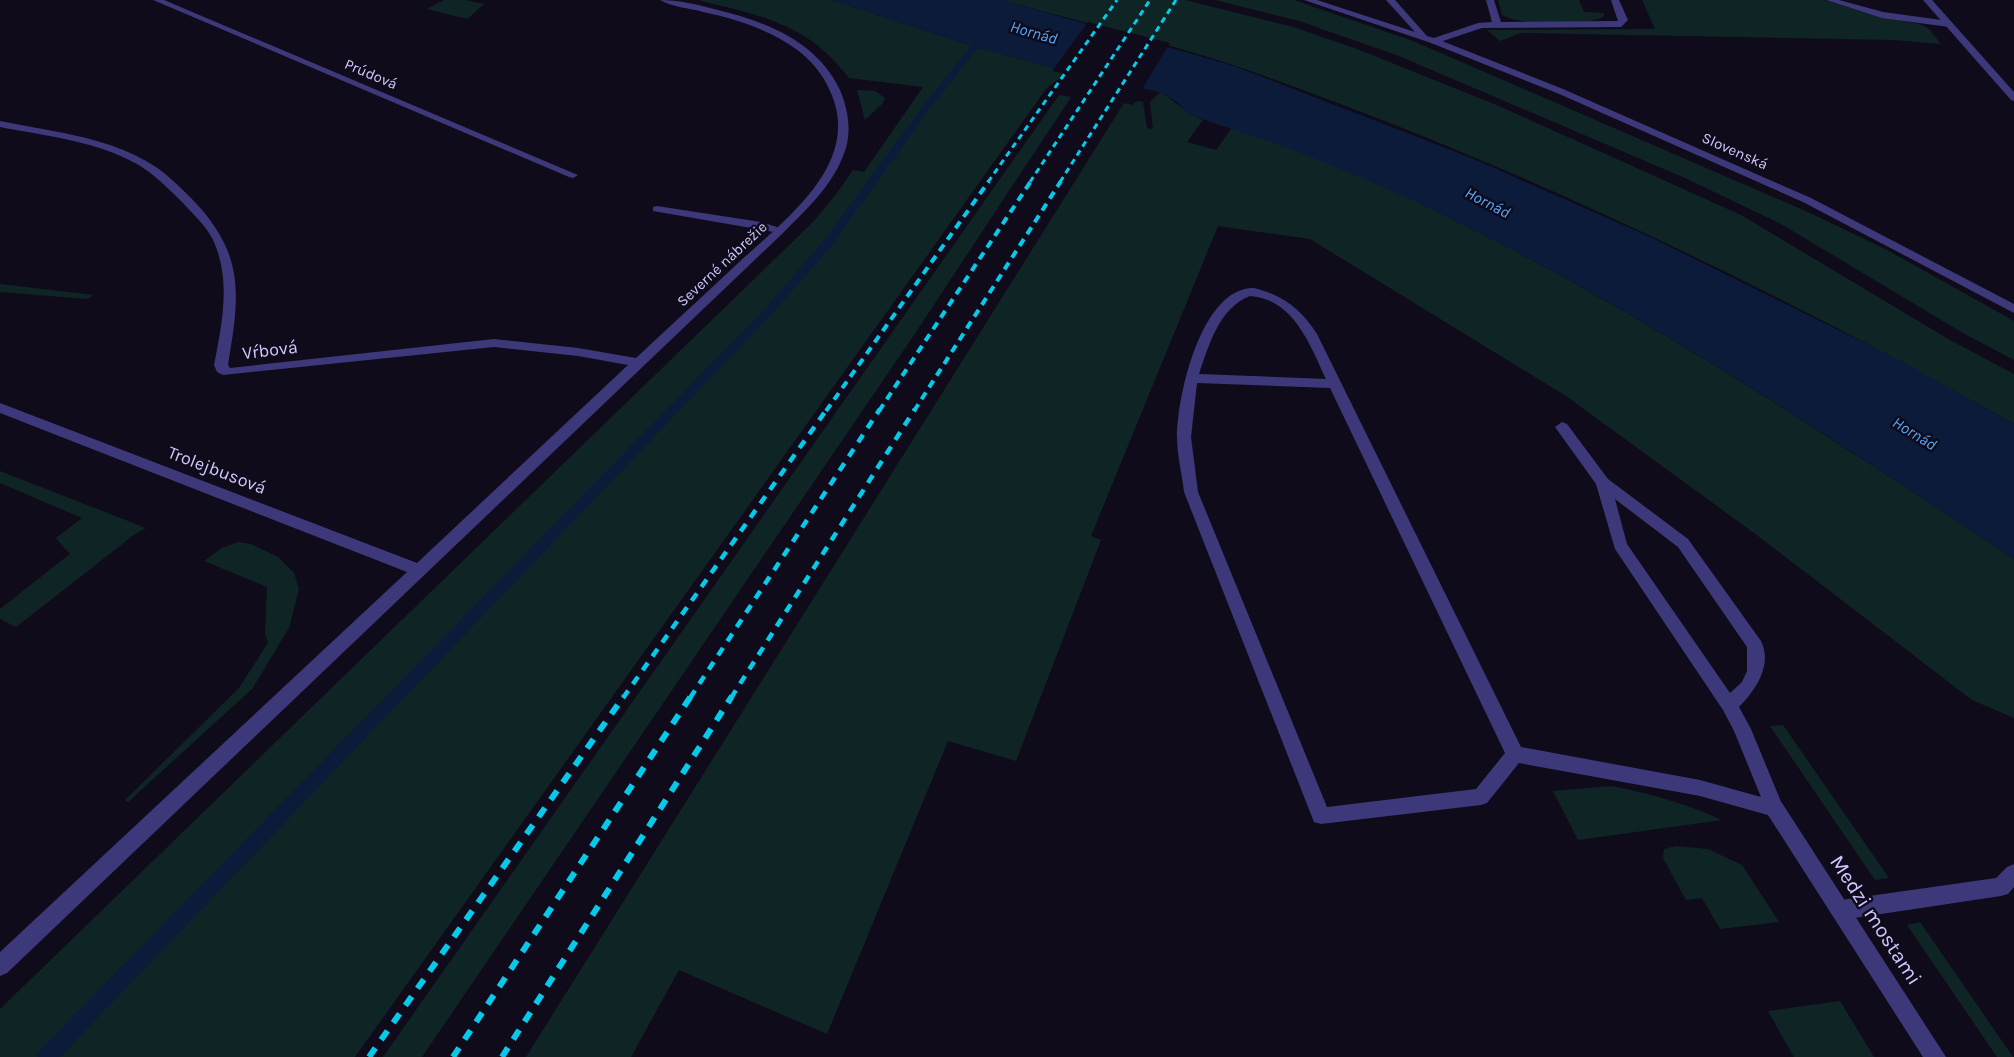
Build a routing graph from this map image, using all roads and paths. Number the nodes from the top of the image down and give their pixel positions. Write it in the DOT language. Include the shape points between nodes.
graph roads {
  1 [pos="157,0"];
  2 [pos="664,0"];
  3 [pos="1308,0"];
  4 [pos="1390,0"];
  5 [pos="1490,0"];
  6 [pos="1615,0"];
  7 [pos="1830,0"];
  8 [pos="1927,0"];
  9 [pos="1323,2"];
  10 [pos="1497,24"];
  11 [pos="1949,24"];
  12 [pos="1429,39"];
  13 [pos="2014,98"];
  14 [pos="0,124"];
  15 [pos="573,175"];
  16 [pos="657,209"];
  17 [pos="780,230"];
  18 [pos="2014,309"];
  19 [pos="638,363"];
  20 [pos="1191,378"];
  21 [pos="1335,384"];
  22 [pos="0,408"];
  23 [pos="1562,427"];
  24 [pos="1603,483"];
  25 [pos="419,570"];
  26 [pos="1729,705"];
  27 [pos="1515,754"];
  28 [pos="1775,809"];
  29 [pos="2014,873"];
  30 [pos="1841,910"];
  31 [pos="0,966"];
  32 [pos="1935,1057"];
  1 -- 15 [label="street, Prúdová"];
  2 -- 17 [label="street, Severné nábrežie" via="779,33 810,56 834,85 844,122 835,163 804,206"];
  3 -- 9 [label="street, Slovenská"];
  4 -- 12 [label="street"];
  5 -- 10 [label="street"];
  6 -- 10 [label="street" via="1624,20 1621,24"];
  7 -- 11 [label="street" via="1882,15"];
  8 -- 11 [label="street"];
  9 -- 12 [label="street, Slovenská"];
  10 -- 12 [label="street"];
  11 -- 13 [label="street"];
  12 -- 18 [label="street, Slovenská" via="1560,91 1807,200"];
  14 -- 19 [label="street, Vŕbová" via="95,145 141,162 184,198 217,238 228,281 230,311 221,365 228,372 507,343"];
  16 -- 17 [label="street"];
  17 -- 19 [label="street, Severné nábrežie"];
  19 -- 25 [label="street, Severné nábrežie"];
  20 -- 21 [label="street"];
  20 -- 21 [label="street" via="1205,339 1221,313 1248,292 1260,293 1291,308"];
  20 -- 27 [label="street" via="1184,437 1191,492 1321,816 1481,797"];
  21 -- 27 [label="street"];
  22 -- 25 [label="street, Trolejbusová"];
  23 -- 24 [label="street"];
  24 -- 26 [label="street, Medzi mostami" via="1620,544"];
  24 -- 26 [label="street" via="1683,543 1755,646 1755,671 1748,687"];
  25 -- 31 [label="street, Severné nábrežie"];
  26 -- 28 [label="street, Medzi mostami"];
  27 -- 28 [label="street" via="1700,788"];
  28 -- 30 [label="street, Medzi mostami"];
  29 -- 30 [label="street" via="2001,887"];
  30 -- 32 [label="street, Medzi mostami"];
}
